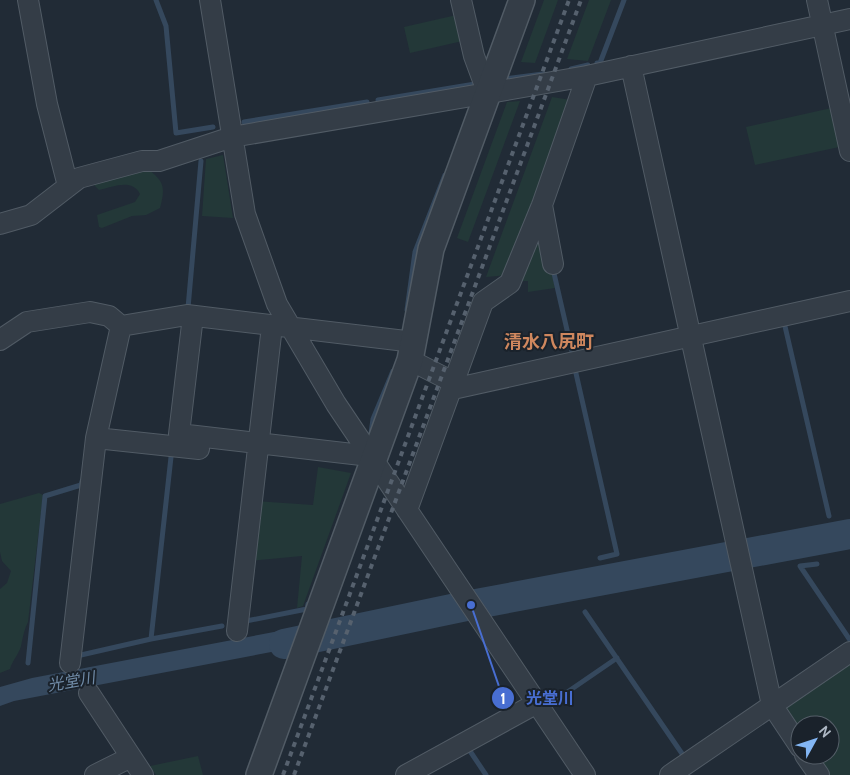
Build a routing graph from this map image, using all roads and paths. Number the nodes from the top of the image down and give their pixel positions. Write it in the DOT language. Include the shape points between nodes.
graph roads {
  1 [pos="28,0"];
  2 [pos="210,0"];
  3 [pos="461,0"];
  4 [pos="522,0"];
  5 [pos="816,0"];
  6 [pos="850,18"];
  7 [pos="822,25"];
  8 [pos="631,66"];
  9 [pos="587,76"];
  10 [pos="488,94"];
  11 [pos="232,137"];
  12 [pos="850,151"];
  13 [pos="68,186"];
  14 [pos="542,204"];
  15 [pos="0,224"];
  16 [pos="553,264"];
  17 [pos="850,301"];
  18 [pos="192,316"];
  19 [pos="121,326"];
  20 [pos="281,327"];
  21 [pos="691,336"];
  22 [pos="0,340"];
  23 [pos="412,351"];
  24 [pos="454,386"];
  25 [pos="96,438"];
  26 [pos="258,449"];
  27 [pos="371,461"];
  28 [pos="407,510"];
  29 [pos="236,631"];
  30 [pos="850,652"];
  31 [pos="70,663"];
  32 [pos="90,693"];
  33 [pos="536,703"];
  34 [pos="772,705"];
  35 [pos="790,732"];
  36 [pos="131,758"];
  37 [pos="95,775"];
  38 [pos="143,775"];
  39 [pos="258,775"];
  40 [pos="406,775"];
  41 [pos="585,775"];
  42 [pos="670,775"];
  1 -- 13 [label="street" via="47,104"];
  2 -- 11 [label="street"];
  3 -- 10 [label="street" via="474,56"];
  4 -- 10 [label="street"];
  5 -- 7 [label="street"];
  6 -- 7 [label="street"];
  7 -- 8 [label="street"];
  7 -- 12 [label="street"];
  8 -- 9 [label="street"];
  8 -- 21 [label="street"];
  9 -- 10 [label="street"];
  9 -- 14 [label="street"];
  10 -- 11 [label="street"];
  10 -- 23 [label="street" via="431,249"];
  11 -- 13 [label="street" via="159,161 142,161 79,178"];
  11 -- 20 [label="street" via="245,214 277,304"];
  13 -- 15 [label="street" via="31,215"];
  14 -- 16 [label="street"];
  14 -- 24 [label="street" via="510,283 483,302"];
  17 -- 21 [label="street"];
  18 -- 19 [label="street"];
  18 -- 20 [label="street"];
  18 -- 26 [label="street" via="179,434"];
  19 -- 22 [label="street" via="109,316 90,312 27,322"];
  19 -- 25 [label="street"];
  20 -- 23 [label="street"];
  20 -- 26 [label="street"];
  20 -- 27 [label="street" via="336,404"];
  21 -- 24 [label="street"];
  21 -- 34 [label="street"];
  23 -- 24 [label="street"];
  23 -- 27 [label="street"];
  24 -- 28 [label="street"];
  25 -- 26 [label="street"];
  25 -- 31 [label="street"];
  26 -- 27 [label="street"];
  26 -- 29 [label="street"];
  27 -- 28 [label="street"];
  27 -- 39 [label="street"];
  28 -- 33 [label="street"];
  30 -- 34 [label="street"];
  32 -- 36 [label="street"];
  33 -- 40 [label="street"];
  33 -- 41 [label="street"];
  34 -- 35 [label="street"];
  34 -- 42 [label="street"];
  36 -- 37 [label="street"];
  36 -- 38 [label="street"];
}
